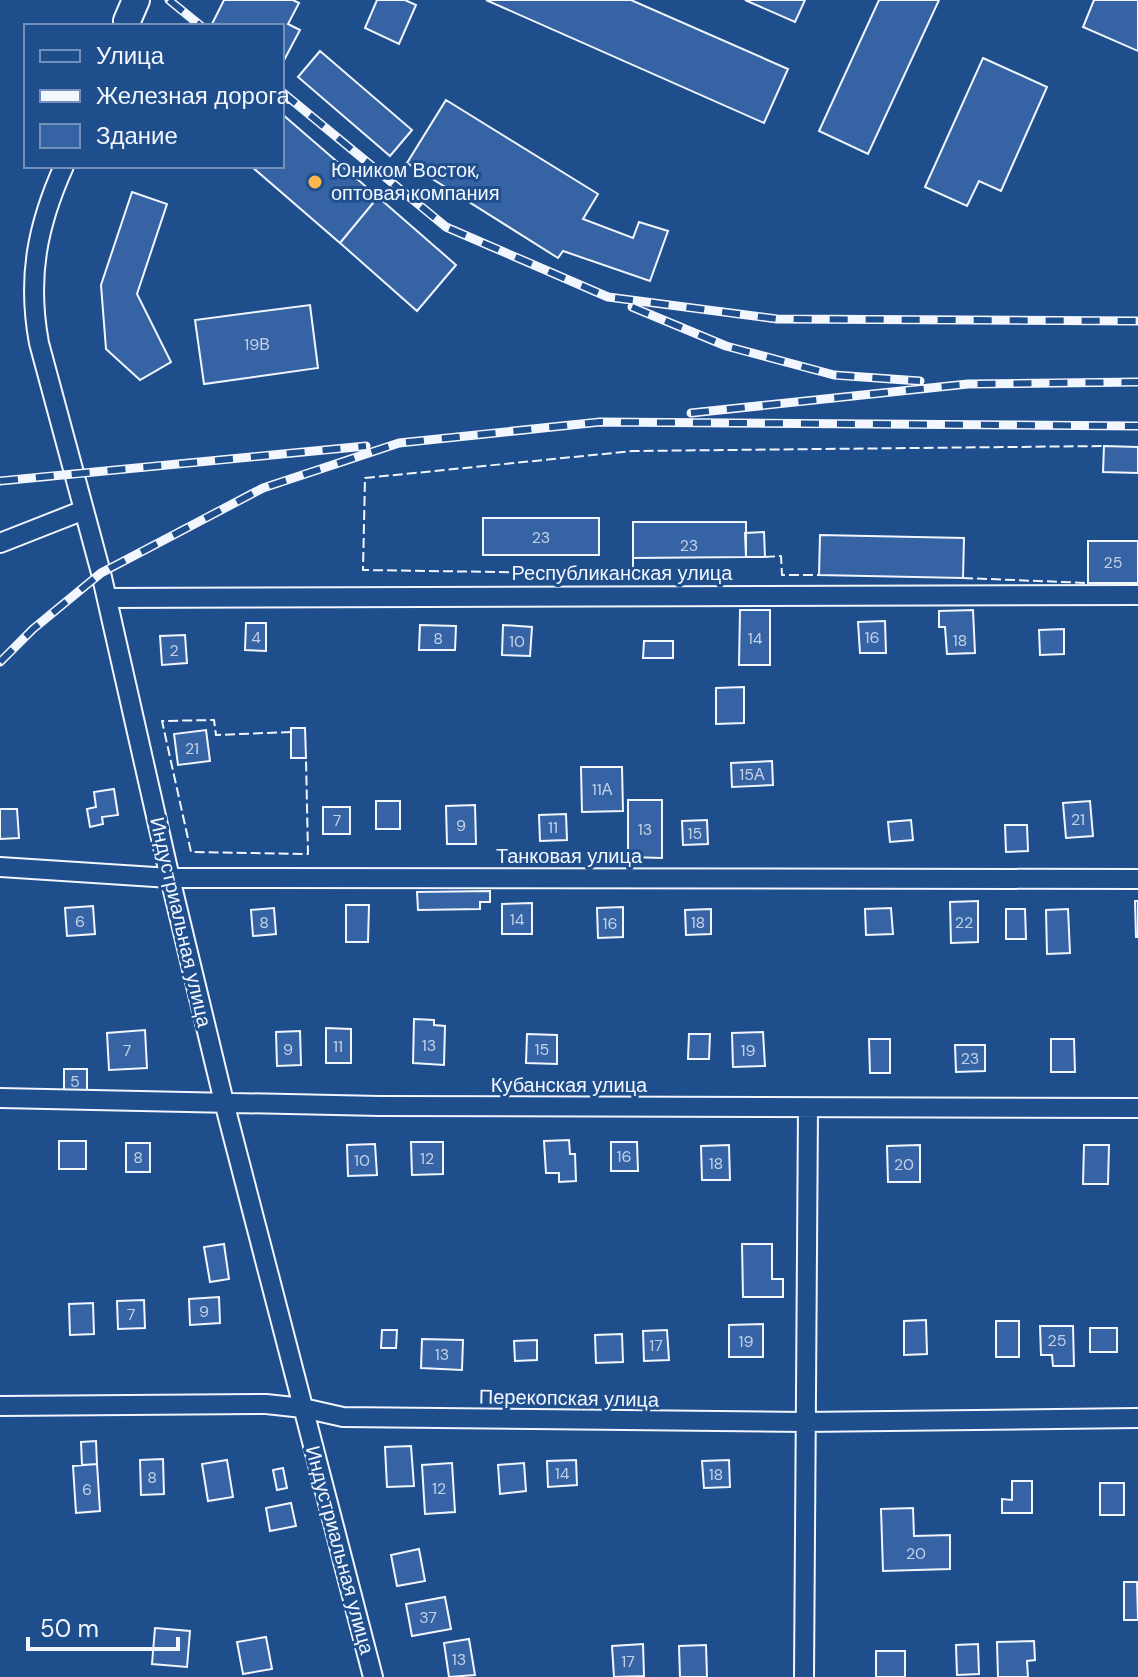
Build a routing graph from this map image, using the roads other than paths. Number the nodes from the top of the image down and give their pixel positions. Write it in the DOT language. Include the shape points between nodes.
graph roads {
  1 [pos="63,168"];
  2 [pos="84,510"];
  3 [pos="0,543"];
  4 [pos="1138,595"];
  5 [pos="107,598"];
  6 [pos="0,867"];
  7 [pos="170,878"];
  8 [pos="1138,879"];
  9 [pos="0,1098"];
  10 [pos="224,1102"];
  11 [pos="808,1108"];
  12 [pos="1138,1108"];
  13 [pos="0,1406"];
  14 [pos="303,1408"];
  15 [pos="1138,1418"];
  16 [pos="804,1422"];
  17 [pos="373,1677"];
  18 [pos="804,1677"];
  1 -- 2 [label="street, Индустриальная улица" via="37,240 34,317"];
  2 -- 3 [label="street"];
  2 -- 5 [label="street, Индустриальная улица"];
  4 -- 5 [label="street, Республиканская улица"];
  5 -- 7 [label="street, Индустриальная улица"];
  6 -- 7 [label="street, Танковая улица"];
  7 -- 8 [label="street, Танковая улица"];
  7 -- 10 [label="street, Индустриальная улица"];
  9 -- 10 [label="street, Кубанская улица"];
  10 -- 11 [label="street, Кубанская улица"];
  10 -- 14 [label="street, Индустриальная улица"];
  11 -- 12 [label="street, Кубанская улица"];
  11 -- 16 [label="street"];
  13 -- 14 [label="street, Перекопская улица"];
  14 -- 16 [label="street, Перекопская улица" via="343,1417"];
  14 -- 17 [label="street, Индустриальная улица"];
  15 -- 16 [label="street, Перекопская улица"];
  16 -- 18 [label="street"];
}
